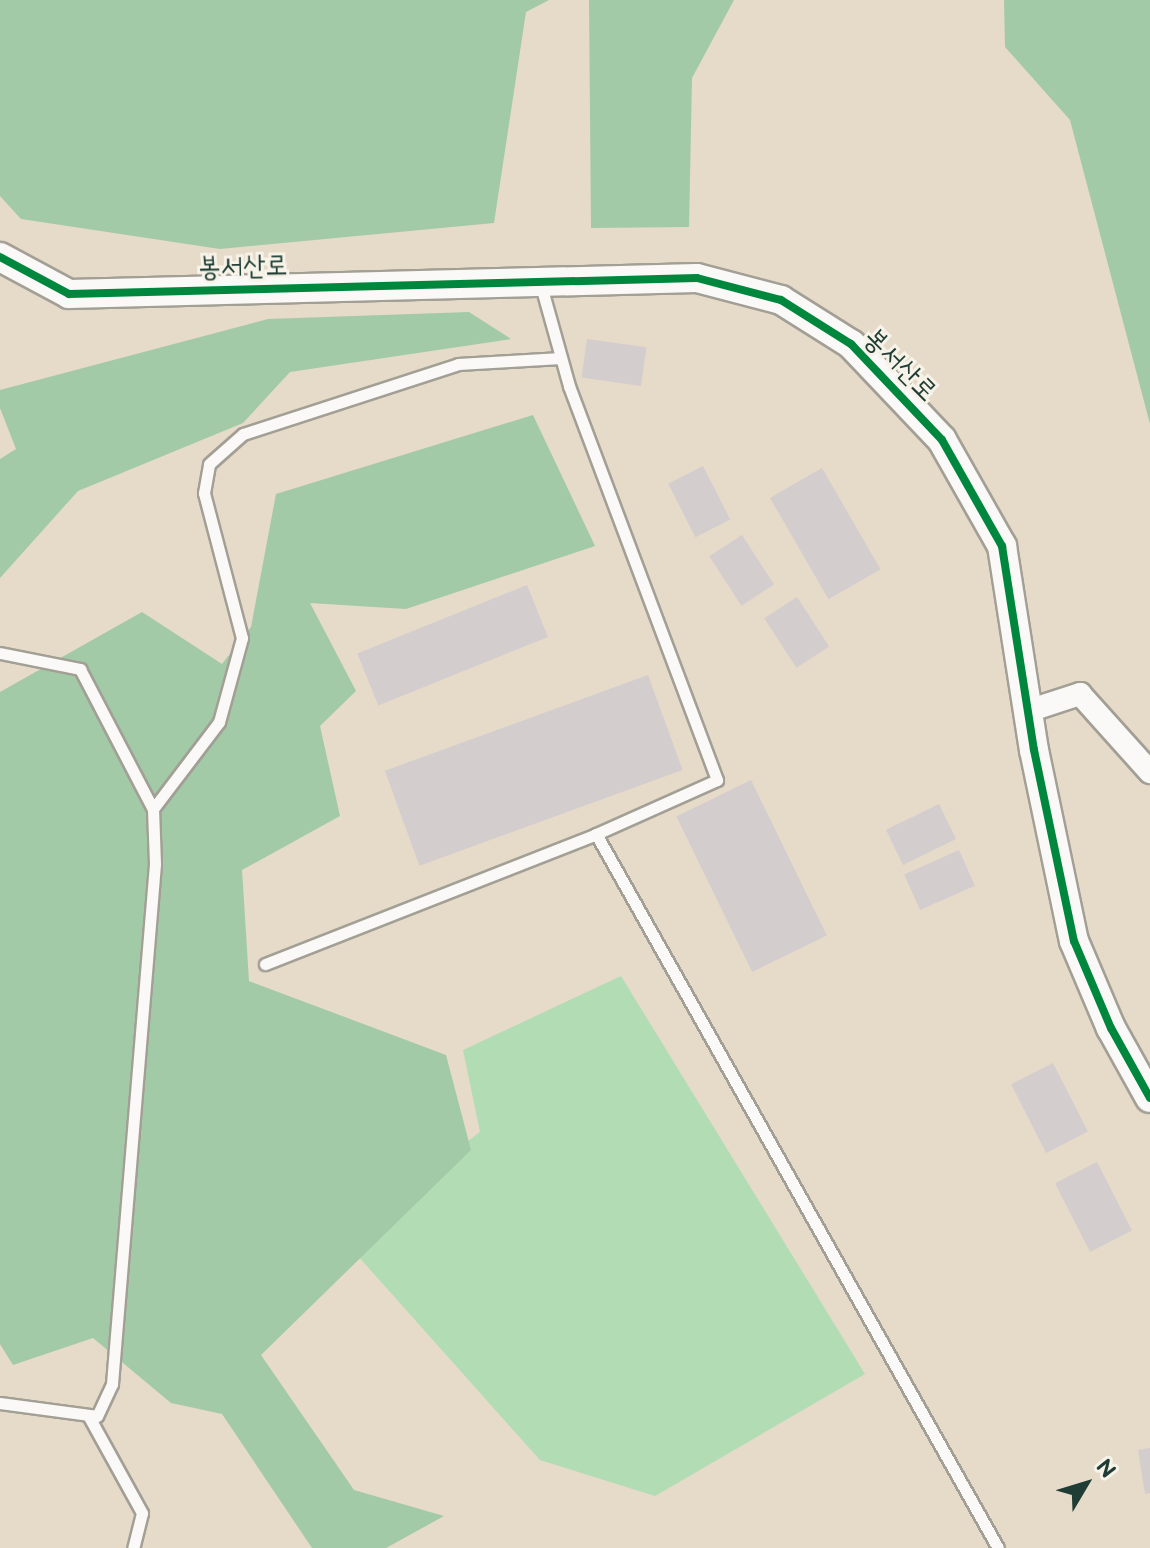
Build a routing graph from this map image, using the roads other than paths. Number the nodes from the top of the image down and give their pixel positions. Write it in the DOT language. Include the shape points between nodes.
graph roads {
  1 [pos="0,257"];
  2 [pos="540,282"];
  3 [pos="561,358"];
  4 [pos="0,653"];
  5 [pos="1028,711"];
  6 [pos="1150,772"];
  7 [pos="153,809"];
  8 [pos="596,834"];
  9 [pos="265,964"];
  10 [pos="1150,1098"];
  11 [pos="0,1403"];
  12 [pos="88,1415"];
  13 [pos="133,1548"];
  14 [pos="998,1548"];
  1 -- 2 [label="street, 봉서산로" via="69,294"];
  2 -- 3 [label="lane"];
  2 -- 5 [label="street, 봉서산로" via="697,278 781,300 851,344 942,440 1002,546"];
  3 -- 7 [label="lane" via="458,364 243,434 209,464 204,493 242,638 219,722"];
  3 -- 8 [label="lane" via="717,780"];
  4 -- 7 [label="lane" via="80,669"];
  5 -- 6 [label="street" via="1080,694"];
  5 -- 10 [label="street, 봉서산로" via="1074,941 1111,1028"];
  7 -- 12 [label="lane" via="155,864 112,1384 97,1416"];
  8 -- 9 [label="lane"];
  8 -- 14 [label="lane"];
  11 -- 12 [label="lane"];
  12 -- 13 [label="lane" via="142,1513"];
}
